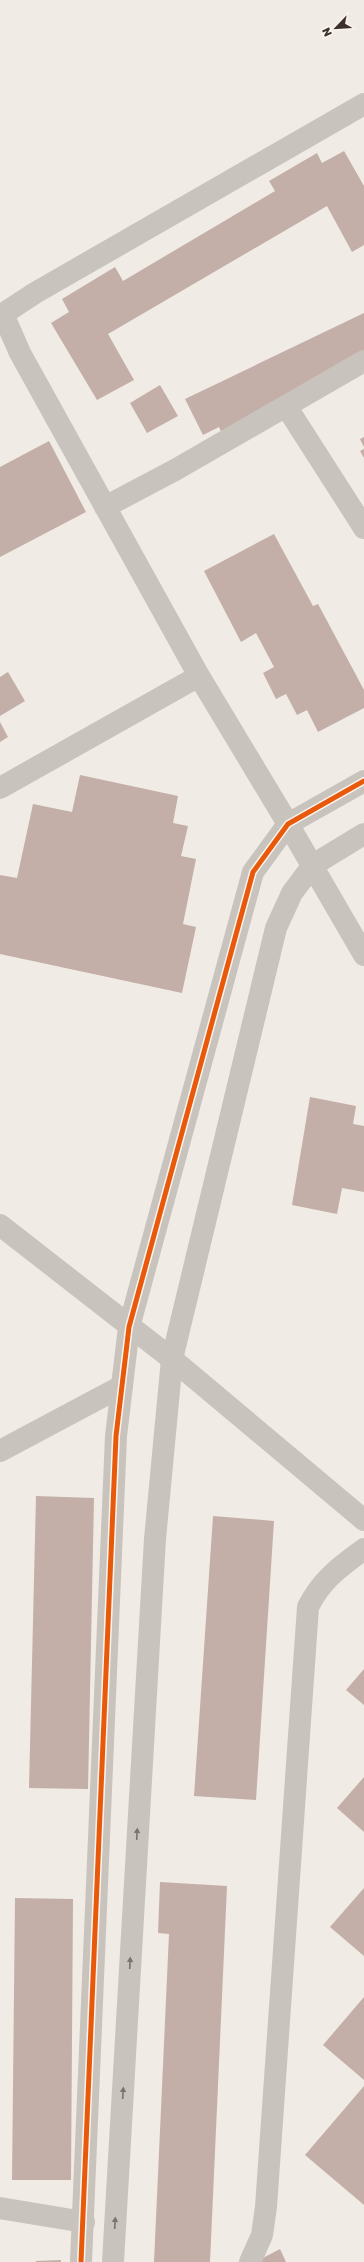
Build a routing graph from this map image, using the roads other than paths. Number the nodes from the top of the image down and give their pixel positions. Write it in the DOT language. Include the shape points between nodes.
graph roads {
  1 [pos="364,104"];
  2 [pos="1,314"];
  3 [pos="364,361"];
  4 [pos="286,406"];
  5 [pos="105,507"];
  6 [pos="364,528"];
  7 [pos="199,676"];
  8 [pos="364,781"];
  9 [pos="0,788"];
  10 [pos="288,824"];
  11 [pos="364,834"];
  12 [pos="313,865"];
  13 [pos="364,954"];
  14 [pos="0,1225"];
  15 [pos="129,1327"];
  16 [pos="172,1359"];
  17 [pos="122,1386"];
  18 [pos="0,1451"];
  19 [pos="364,1520"];
  20 [pos="364,1549"];
  21 [pos="0,2208"];
  22 [pos="84,2222"];
  23 [pos="81,2262"];
  24 [pos="113,2262"];
  25 [pos="250,2262"];
  1 -- 2 [label="street"];
  2 -- 5 [label="street"];
  3 -- 4 [label="street"];
  4 -- 5 [label="street"];
  4 -- 6 [label="street"];
  5 -- 7 [label="street"];
  7 -- 9 [label="street"];
  7 -- 10 [label="street"];
  8 -- 10 [label="street"];
  10 -- 12 [label="street"];
  10 -- 15 [label="street" via="253,872"];
  11 -- 12 [label="street"];
  12 -- 13 [label="street"];
  12 -- 16 [label="street" via="292,893 276,928"];
  14 -- 15 [label="street"];
  15 -- 16 [label="street"];
  15 -- 17 [label="street"];
  16 -- 19 [label="street"];
  24 -- 16 [label="street, one-way" via="154,1539"];
  17 -- 18 [label="street"];
  17 -- 22 [label="street" via="116,1436"];
  20 -- 25 [label="street" via="329,1576 316,1590 308,1607 266,2207 262,2235"];
  21 -- 22 [label="street"];
  22 -- 23 [label="street"];
}
